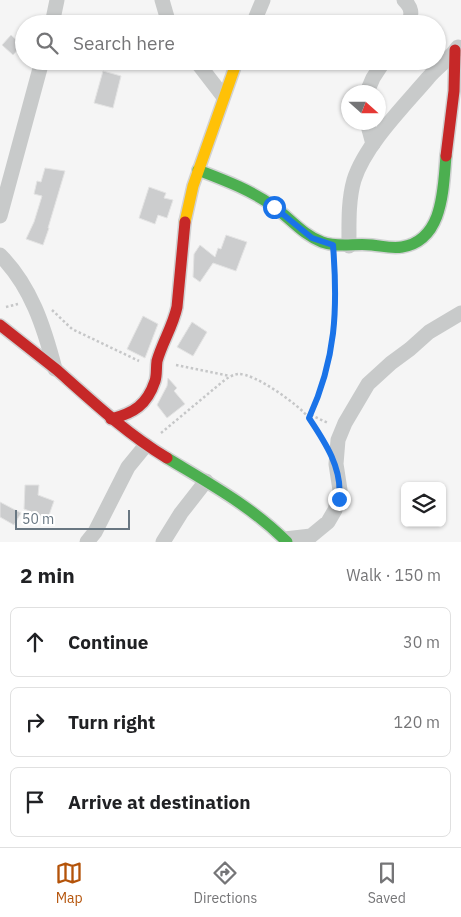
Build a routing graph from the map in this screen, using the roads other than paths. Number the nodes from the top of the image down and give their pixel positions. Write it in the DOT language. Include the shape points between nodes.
graph roads {
  1 [pos="57,0"];
  2 [pos="162,0"];
  3 [pos="264,0"];
  4 [pos="404,0"];
  5 [pos="54,15"];
  6 [pos="166,15"];
  7 [pos="257,15"];
  8 [pos="412,15"];
  9 [pos="458,46"];
  10 [pos="446,58"];
  11 [pos="40,70"];
  12 [pos="203,70"];
  13 [pos="233,70"];
  14 [pos="379,70"];
  15 [pos="435,70"];
  16 [pos="370,85"];
  17 [pos="223,96"];
  18 [pos="369,130"];
  19 [pos="373,144"];
  20 [pos="198,170"];
  21 [pos="0,216"];
  22 [pos="349,246"];
  23 [pos="0,255"];
  24 [pos="461,313"];
  25 [pos="0,325"];
  26 [pos="55,369"];
  27 [pos="111,420"];
  28 [pos="146,445"];
  29 [pos="206,481"];
  30 [pos="286,540"];
  31 [pos="87,542"];
  32 [pos="163,542"];
  1 -- 5 [label="street"];
  2 -- 6 [label="street"];
  3 -- 7 [label="street"];
  4 -- 8 [label="street"];
  9 -- 10 [label="street"];
  9 -- 22 [label="street" via="440,210 435,224 429,233 405,246"];
  11 -- 21 [label="street"];
  12 -- 17 [label="street"];
  13 -- 17 [label="street"];
  14 -- 16 [label="street"];
  15 -- 19 [label="street"];
  17 -- 20 [label="street"];
  18 -- 19 [label="street"];
  19 -- 22 [label="street" via="354,181"];
  20 -- 22 [label="street" via="244,188 312,238"];
  20 -- 27 [label="street" via="183,232 177,307 157,362 155,380 140,406"];
  23 -- 26 [label="street" via="25,285 34,303"];
  24 -- 30 [label="street" via="429,332 368,384 345,423 336,451 340,490 335,510 328,522 311,536"];
  25 -- 26 [label="street"];
  26 -- 27 [label="street"];
  27 -- 28 [label="street"];
  28 -- 29 [label="street"];
  28 -- 31 [label="street" via="128,467"];
  29 -- 30 [label="street" via="240,501"];
  29 -- 32 [label="street"];
}
